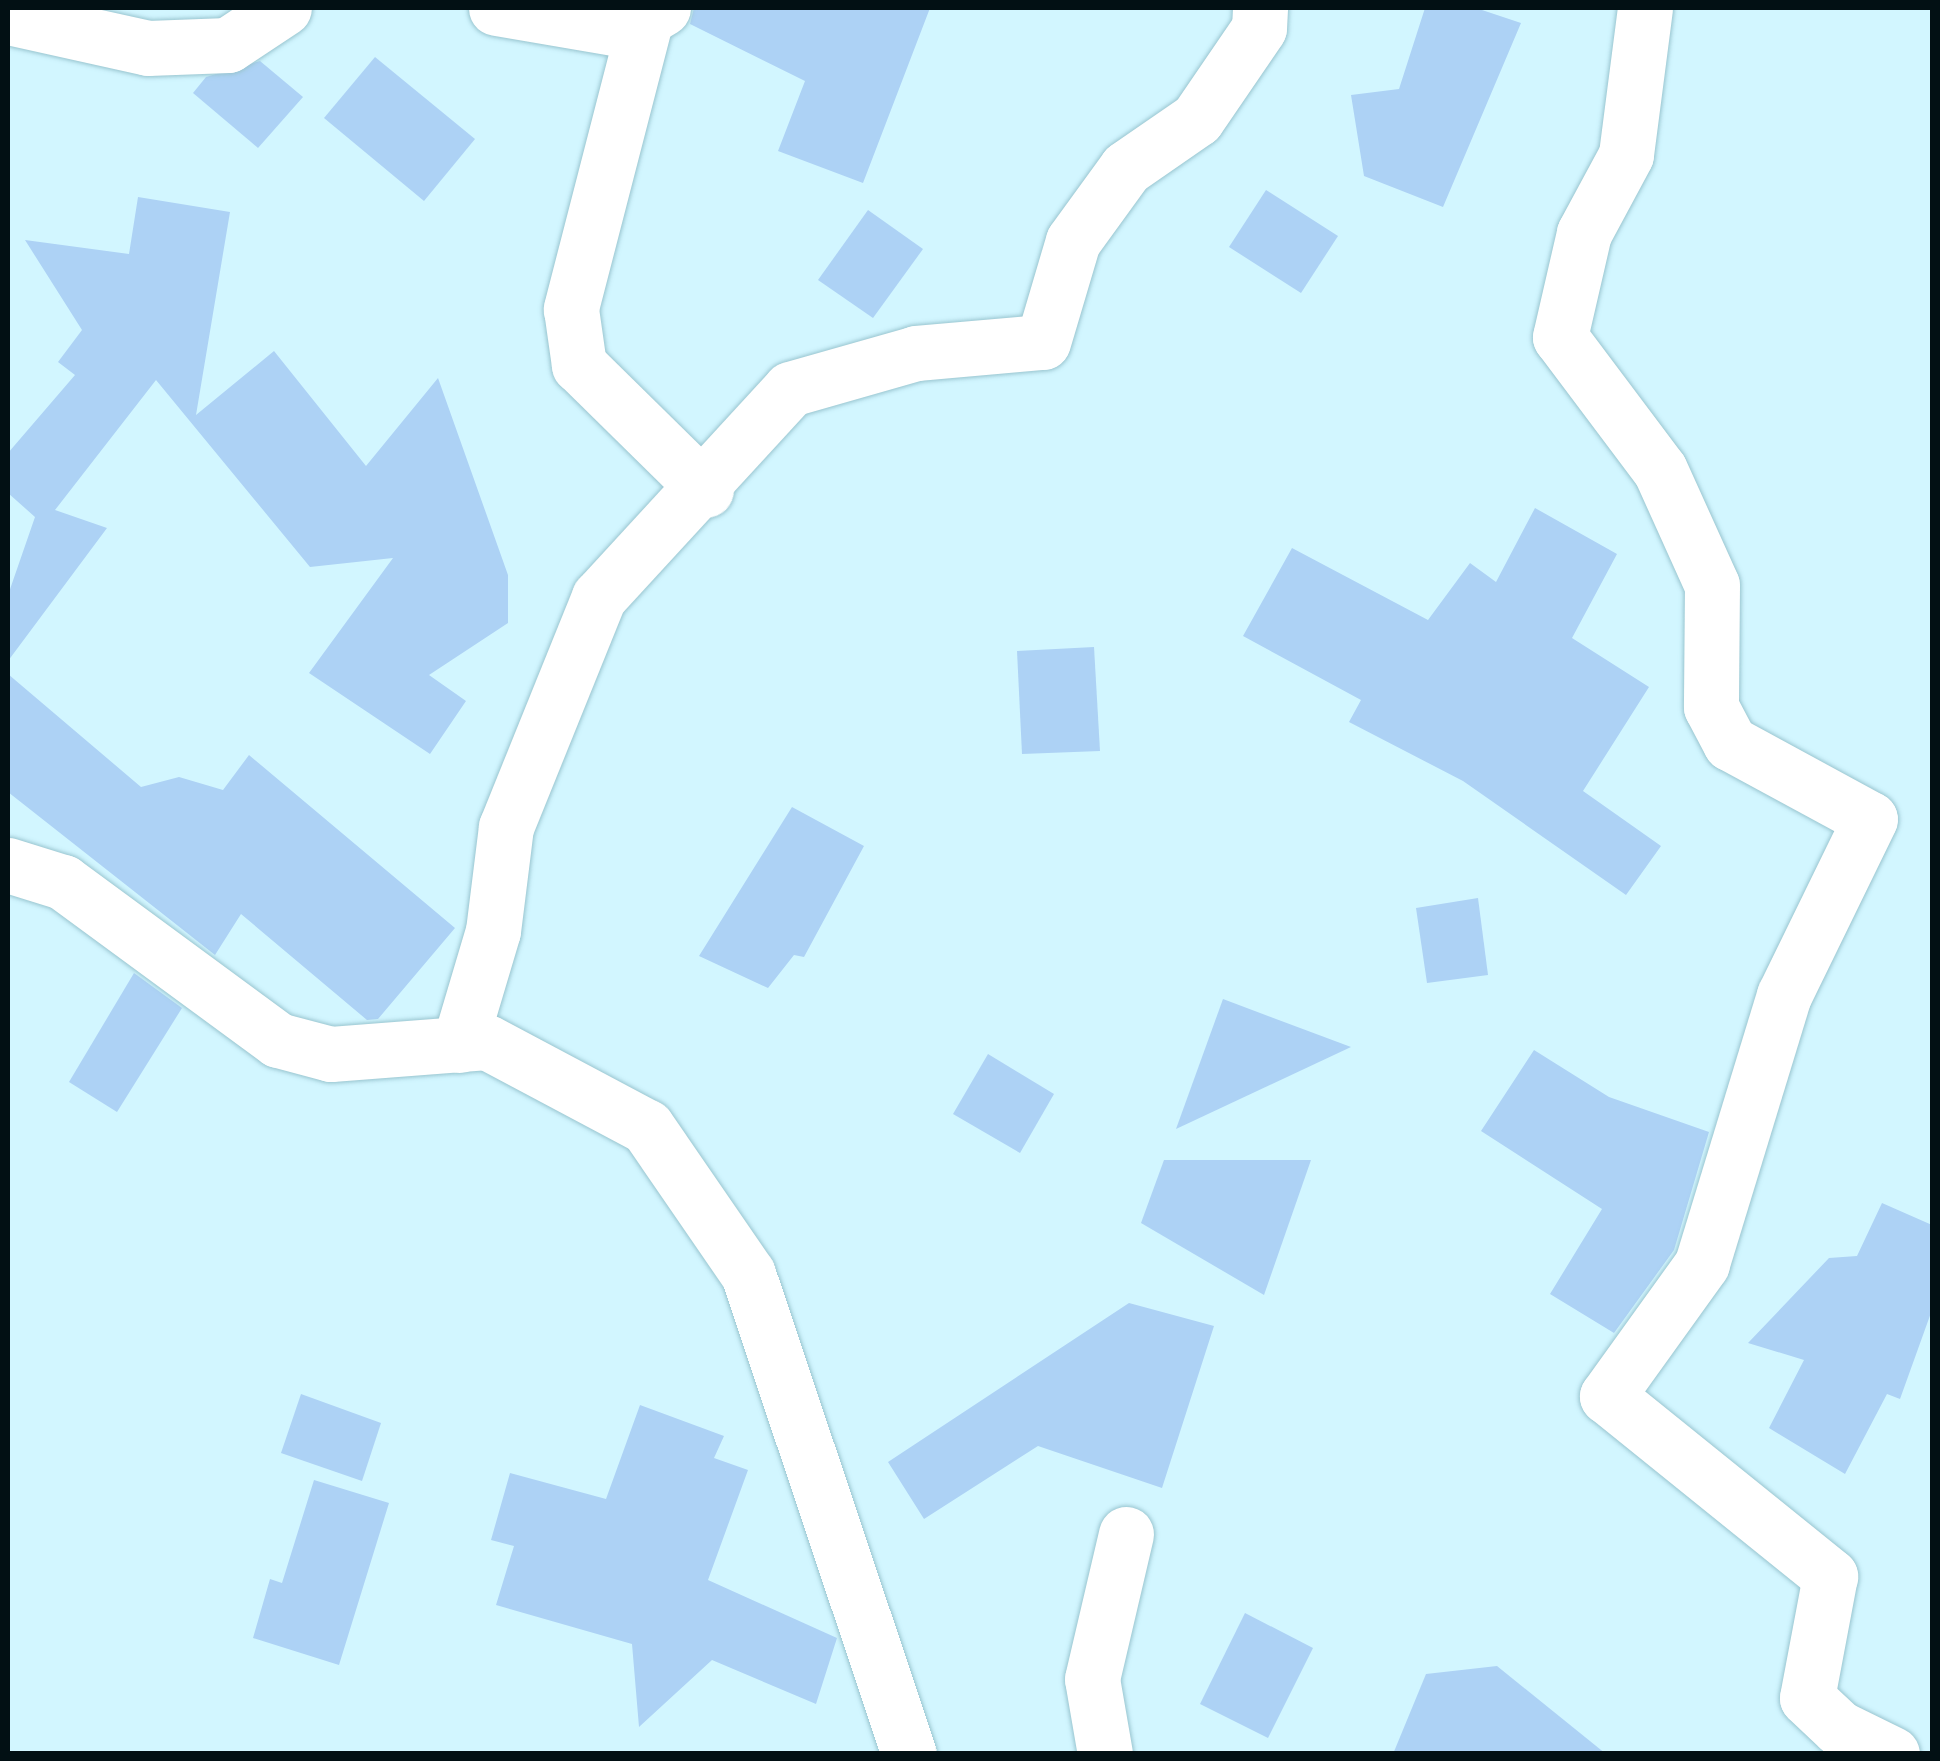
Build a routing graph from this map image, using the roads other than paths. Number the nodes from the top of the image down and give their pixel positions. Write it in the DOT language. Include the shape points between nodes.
graph roads {
  1 [pos="284,8"];
  2 [pos="496,8"];
  3 [pos="1260,8"];
  4 [pos="1645,8"];
  5 [pos="654,13"];
  6 [pos="8,17"];
  7 [pos="706,490"];
  8 [pos="8,865"];
  9 [pos="459,1045"];
  10 [pos="1126,1534"];
  11 [pos="909,1754"];
  12 [pos="1105,1754"];
  13 [pos="1892,1754"];
  1 -- 6 [label="street" via="228,45 148,48"];
  2 -- 5 [label="street" via="626,30"];
  3 -- 7 [label="street" via="1260,28 1197,119 1126,168 1073,241 1044,342 916,353 790,389"];
  4 -- 13 [label="street" via="1626,155 1584,233 1560,338 1660,470 1712,585 1710,706 1730,742 1870,819 1784,995 1702,1264 1606,1396 1830,1576 1806,1698 1839,1728"];
  5 -- 7 [label="street" via="571,308 579,364"];
  7 -- 9 [label="street" via="599,598 506,828 493,931"];
  8 -- 9 [label="street" via="63,882 146,951 303,1050"];
  9 -- 11 [label="street" via="487,1042 625,1112 680,1166 748,1274"];
  10 -- 12 [label="street" via="1092,1678"];
}
